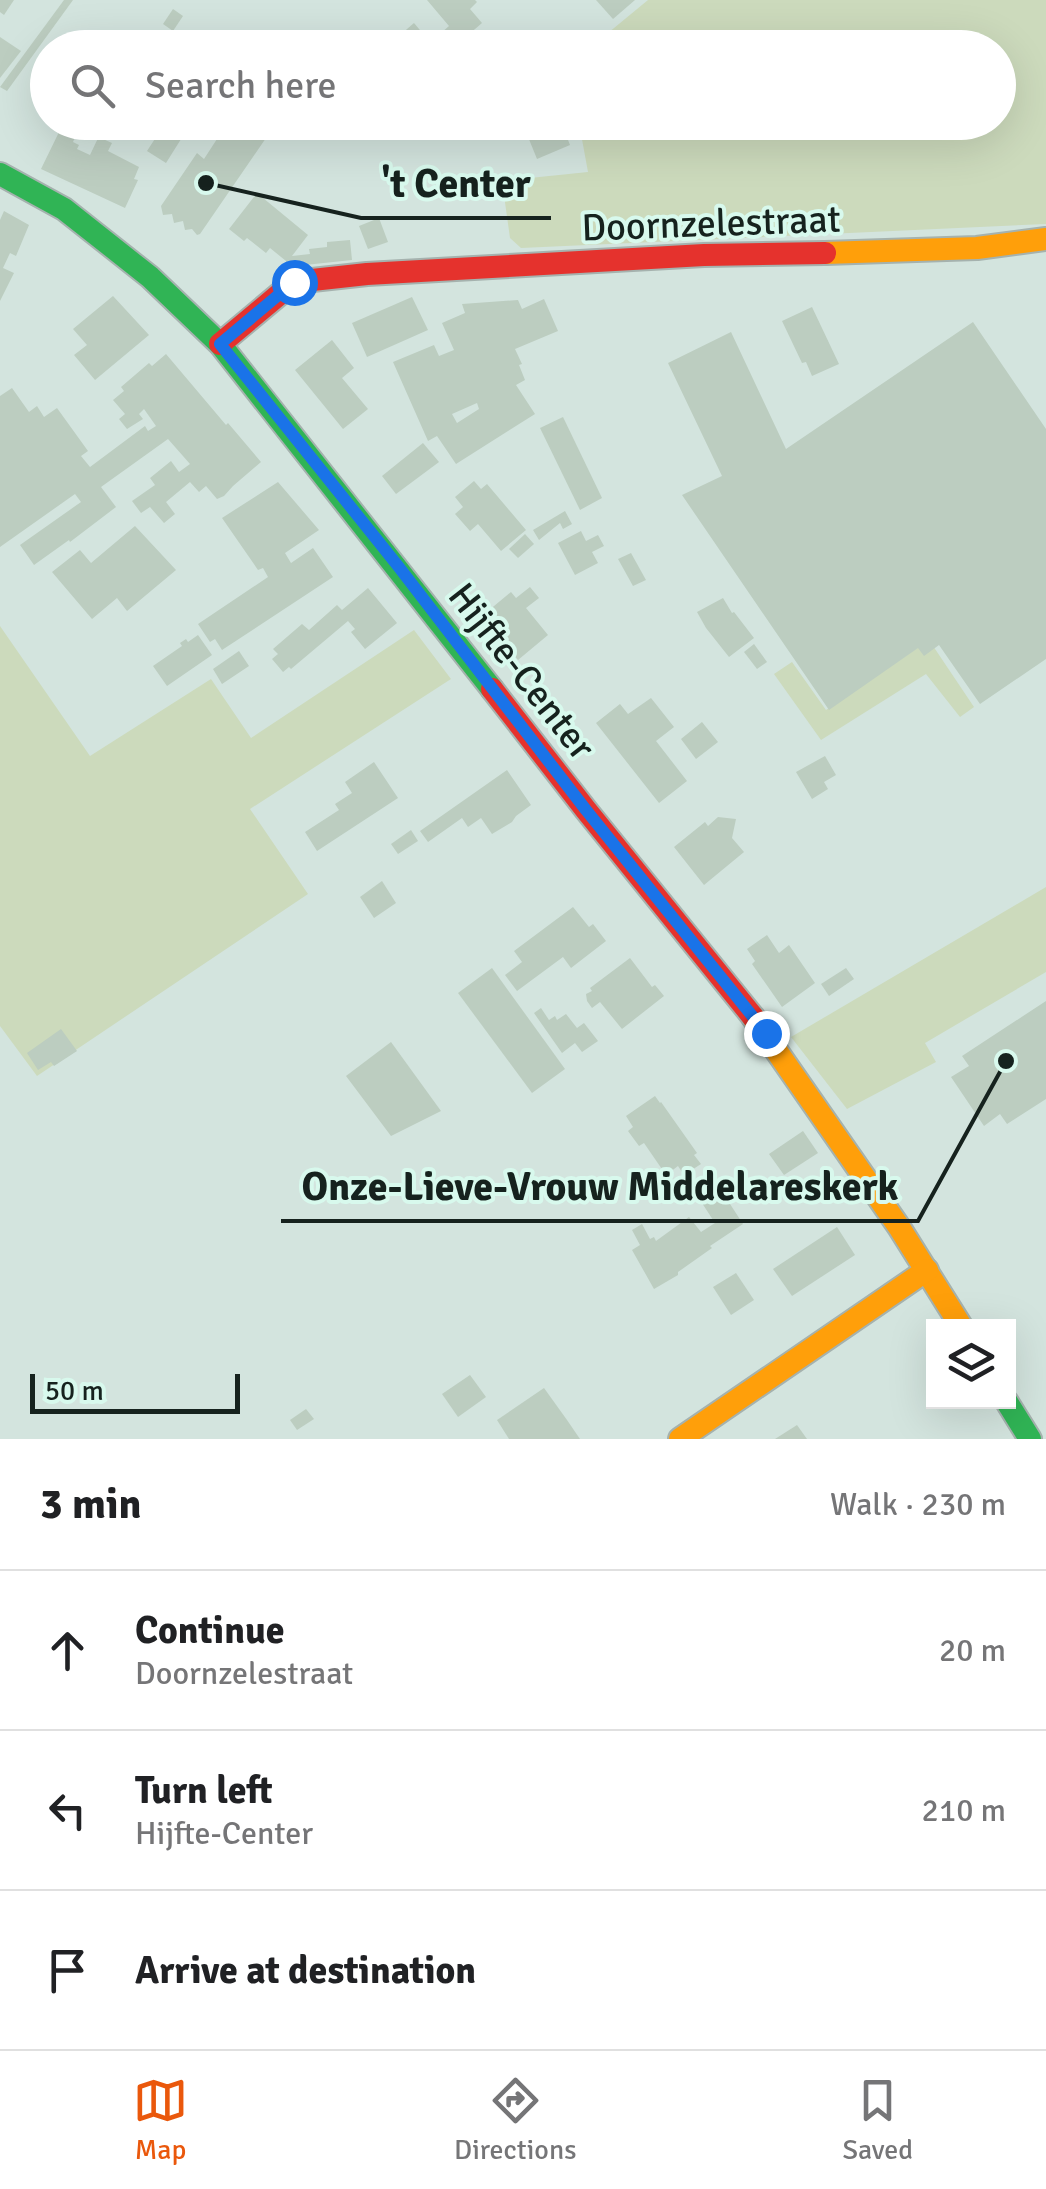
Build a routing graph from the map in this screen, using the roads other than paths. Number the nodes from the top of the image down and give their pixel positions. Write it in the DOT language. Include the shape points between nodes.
graph roads {
  1 [pos="0,174"];
  2 [pos="1046,239"];
  3 [pos="220,344"];
  4 [pos="927,1270"];
  5 [pos="957,1319"];
  6 [pos="1011,1409"];
  7 [pos="680,1439"];
  8 [pos="1030,1439"];
  1 -- 3 [label="street, Hijfte-Center" via="64,209"];
  2 -- 3 [label="street, Doornzelestraat" via="911,252 704,255 294,282"];
  3 -- 4 [label="street, Hijfte-Center" via="766,1033"];
  4 -- 5 [label="street, Hijfte-Center"];
  4 -- 7 [label="street"];
  6 -- 8 [label="street"];
}
